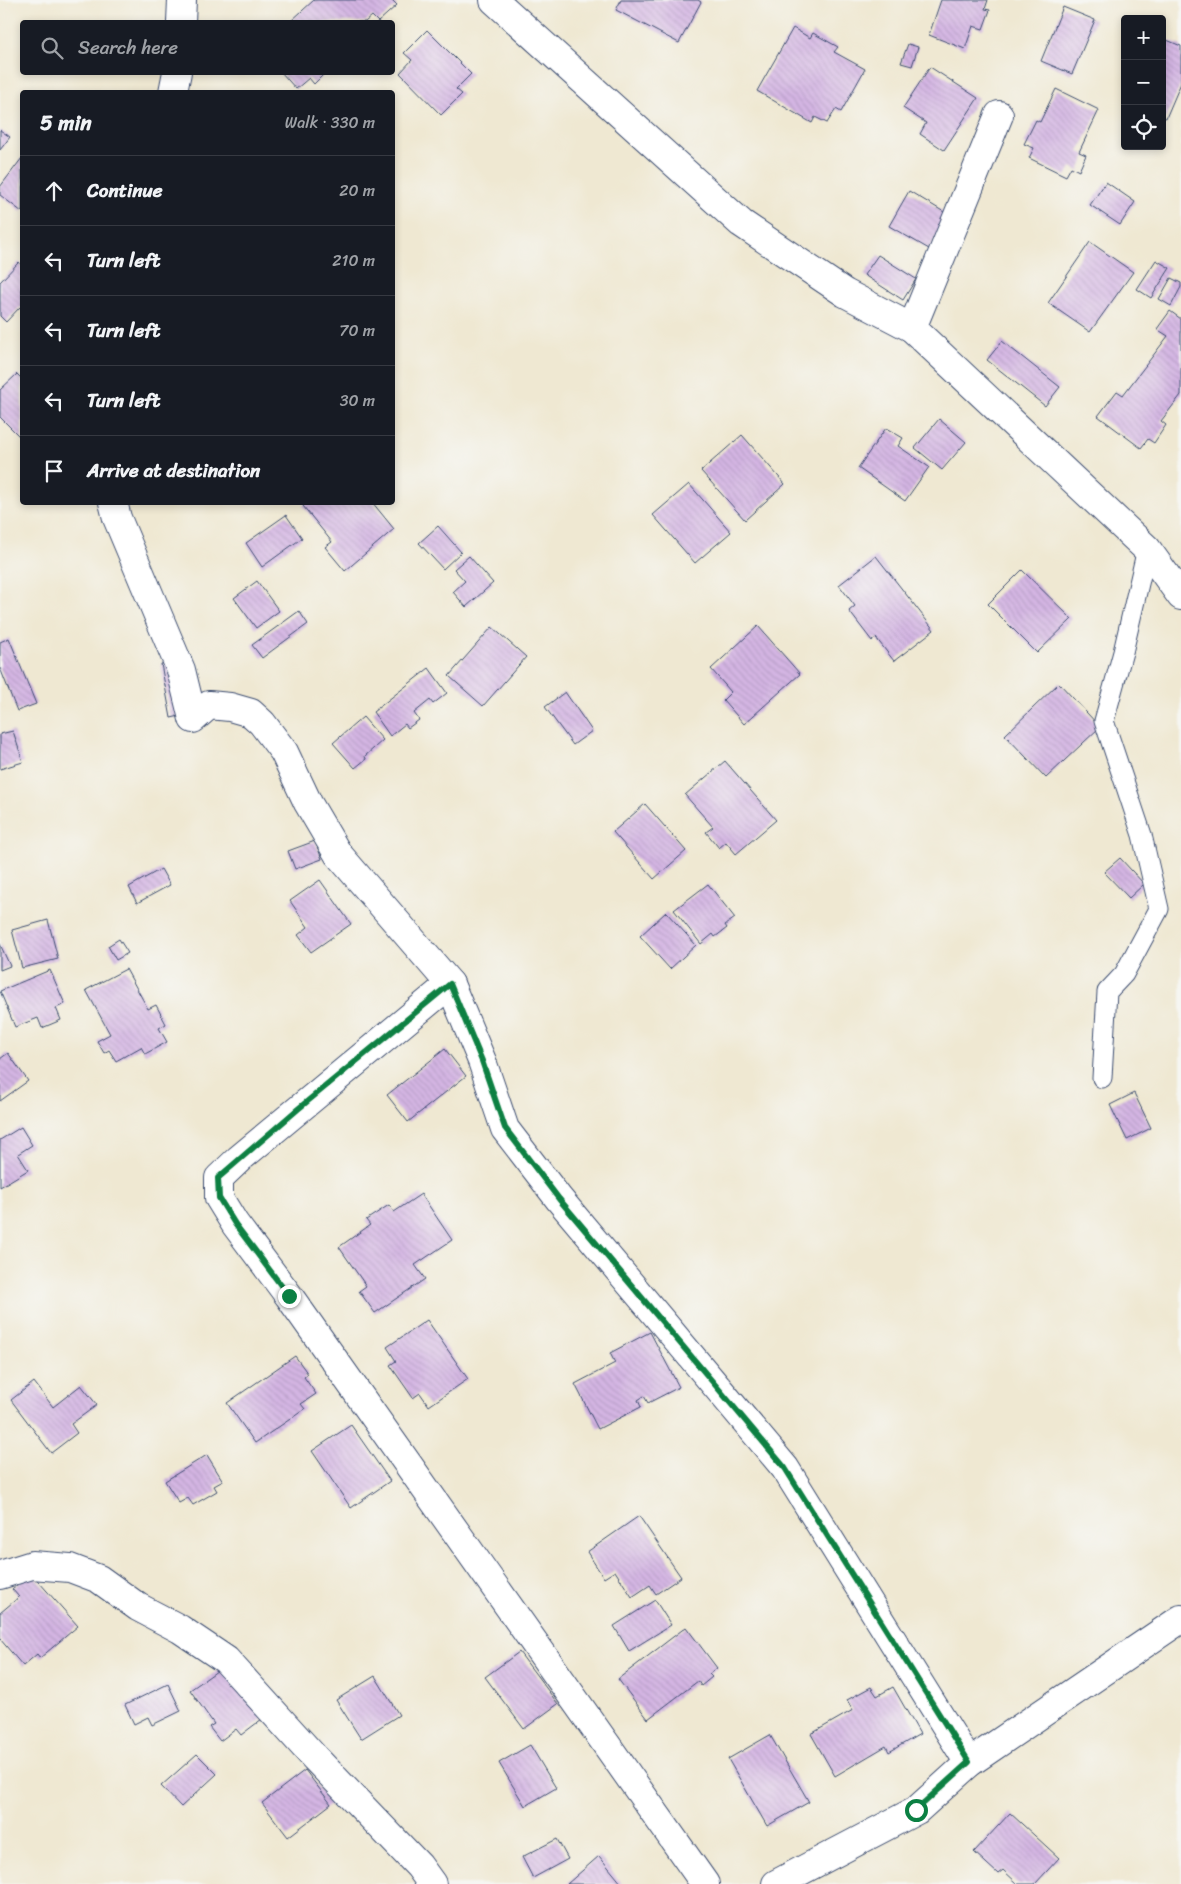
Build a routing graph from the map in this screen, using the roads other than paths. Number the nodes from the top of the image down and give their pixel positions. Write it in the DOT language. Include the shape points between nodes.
graph roads {
  1 [pos="182,0"];
  2 [pos="494,0"];
  3 [pos="182,20"];
  4 [pos="176,75"];
  5 [pos="173,90"];
  6 [pos="999,115"];
  7 [pos="912,328"];
  8 [pos="114,505"];
  9 [pos="1147,550"];
  10 [pos="1181,596"];
  11 [pos="450,984"];
  12 [pos="1102,1078"];
  13 [pos="0,1575"];
  14 [pos="1181,1619"];
  15 [pos="969,1762"];
  16 [pos="432,1884"];
  17 [pos="705,1884"];
  18 [pos="776,1884"];
  1 -- 3 [label="street"];
  2 -- 7 [label="street" via="741,223 845,293"];
  4 -- 5 [label="street"];
  6 -- 7 [label="street"];
  7 -- 9 [label="street"];
  8 -- 11 [label="street" via="181,670 193,719 209,705 251,713 262,723 284,752 308,803 338,854"];
  9 -- 10 [label="street"];
  9 -- 12 [label="lane" via="1104,721 1142,835 1158,908 1124,974 1107,992"];
  11 -- 15 [label="street" via="505,1128 559,1199 785,1468"];
  11 -- 17 [label="street" via="218,1178 219,1198"];
  13 -- 16 [label="street" via="32,1564 70,1568 99,1579 138,1607 180,1629 226,1660 420,1866"];
  14 -- 15 [label="street"];
  15 -- 18 [label="street" via="916,1810"];
}
